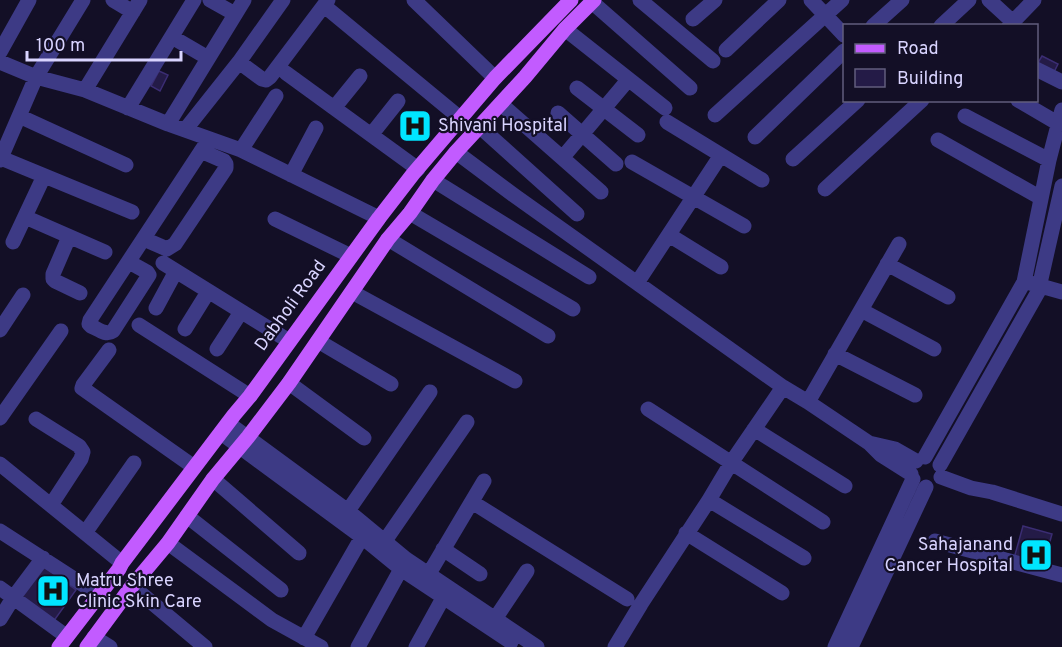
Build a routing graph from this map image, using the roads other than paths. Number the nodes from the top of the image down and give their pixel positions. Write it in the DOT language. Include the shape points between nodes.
graph roads {
  1 [pos="29,0"];
  2 [pos="83,0"];
  3 [pos="113,0"];
  4 [pos="194,0"];
  5 [pos="210,0"];
  6 [pos="244,0"];
  7 [pos="283,0"];
  8 [pos="414,0"];
  9 [pos="571,0"];
  10 [pos="640,0"];
  11 [pos="715,0"];
  12 [pos="779,0"];
  13 [pos="811,0"];
  14 [pos="842,0"];
  15 [pos="902,0"];
  16 [pos="969,0"];
  17 [pos="989,0"];
  18 [pos="1034,0"];
  19 [pos="593,1"];
  20 [pos="322,4"];
  21 [pos="137,6"];
  22 [pos="235,15"];
  23 [pos="825,15"];
  24 [pos="693,20"];
  25 [pos="875,24"];
  26 [pos="943,24"];
  27 [pos="1011,24"];
  28 [pos="565,29"];
  29 [pos="843,33"];
  30 [pos="172,37"];
  31 [pos="726,50"];
  32 [pos="0,51"];
  33 [pos="843,52"];
  34 [pos="208,58"];
  35 [pos="713,61"];
  36 [pos="0,62"];
  37 [pos="239,62"];
  38 [pos="1038,70"];
  39 [pos="286,73"];
  40 [pos="360,76"];
  41 [pos="36,77"];
  42 [pos="495,78"];
  43 [pos="628,80"];
  44 [pos="1062,82"];
  45 [pos="577,88"];
  46 [pos="690,88"];
  47 [pos="85,90"];
  48 [pos="276,96"];
  49 [pos="398,101"];
  50 [pos="856,102"];
  51 [pos="1023,102"];
  52 [pos="915,103"];
  53 [pos="501,104"];
  54 [pos="128,108"];
  55 [pos="334,108"];
  56 [pos="603,108"];
  57 [pos="558,113"];
  58 [pos="715,115"];
  59 [pos="19,116"];
  60 [pos="965,116"];
  61 [pos="1060,117"];
  62 [pos="460,118"];
  63 [pos="168,124"];
  64 [pos="480,126"];
  65 [pos="316,128"];
  66 [pos="186,130"];
  67 [pos="581,134"];
  68 [pos="371,135"];
  69 [pos="638,135"];
  70 [pos="755,137"];
  71 [pos="938,140"];
  72 [pos="205,145"];
  73 [pos="241,150"];
  74 [pos="456,152"];
  75 [pos="721,155"];
  76 [pos="563,158"];
  77 [pos="0,159"];
  78 [pos="793,159"];
  79 [pos="1049,160"];
  80 [pos="632,162"];
  81 [pos="616,164"];
  82 [pos="126,165"];
  83 [pos="417,169"];
  84 [pos="291,175"];
  85 [pos="44,176"];
  86 [pos="433,180"];
  87 [pos="762,180"];
  88 [pos="1062,186"];
  89 [pos="825,189"];
  90 [pos="601,192"];
  91 [pos="694,197"];
  92 [pos="1041,198"];
  93 [pos="132,212"];
  94 [pos="410,213"];
  95 [pos="577,214"];
  96 [pos="25,217"];
  97 [pos="379,218"];
  98 [pos="275,219"];
  99 [pos="744,226"];
  100 [pos="669,235"];
  101 [pos="69,237"];
  102 [pos="144,239"];
  103 [pos="388,239"];
  104 [pos="13,242"];
  105 [pos="899,244"];
  106 [pos="105,252"];
  107 [pos="351,256"];
  108 [pos="129,262"];
  109 [pos="887,264"];
  110 [pos="721,267"];
  111 [pos="589,277"];
  112 [pos="1024,282"];
  113 [pos="637,283"];
  114 [pos="1039,286"];
  115 [pos="208,292"];
  116 [pos="352,292"];
  117 [pos="1062,292"];
  118 [pos="80,293"];
  119 [pos="23,296"];
  120 [pos="948,297"];
  121 [pos="156,308"];
  122 [pos="573,309"];
  123 [pos="861,310"];
  124 [pos="240,312"];
  125 [pos="139,325"];
  126 [pos="184,329"];
  127 [pos="0,330"];
  128 [pos="61,331"];
  129 [pos="548,336"];
  130 [pos="289,341"];
  131 [pos="318,341"];
  132 [pos="217,349"];
  133 [pos="934,349"];
  134 [pos="109,350"];
  135 [pos="835,354"];
  136 [pos="515,381"];
  137 [pos="289,383"];
  138 [pos="391,384"];
  139 [pos="783,387"];
  140 [pos="429,392"];
  141 [pos="915,394"];
  142 [pos="250,396"];
  143 [pos="807,402"];
  144 [pos="648,409"];
  145 [pos="0,418"];
  146 [pos="36,419"];
  147 [pos="467,422"];
  148 [pos="225,428"];
  149 [pos="754,429"];
  150 [pos="364,438"];
  151 [pos="244,442"];
  152 [pos="134,463"];
  153 [pos="730,463"];
  154 [pos="0,464"];
  155 [pos="194,467"];
  156 [pos="940,469"];
  157 [pos="918,472"];
  158 [pos="213,479"];
  159 [pos="484,482"];
  160 [pos="845,486"];
  161 [pos="709,500"];
  162 [pos="471,502"];
  163 [pos="51,505"];
  164 [pos="1062,514"];
  165 [pos="187,516"];
  166 [pos="344,516"];
  167 [pos="823,522"];
  168 [pos="0,531"];
  169 [pos="85,533"];
  170 [pos="686,534"];
  171 [pos="362,537"];
  172 [pos="936,541"];
  173 [pos="168,543"];
  174 [pos="382,546"];
  175 [pos="443,549"];
  176 [pos="298,554"];
  177 [pos="43,558"];
  178 [pos="804,558"];
  179 [pos="122,562"];
  180 [pos="401,569"];
  181 [pos="527,572"];
  182 [pos="480,574"];
  183 [pos="1062,575"];
  184 [pos="426,578"];
  185 [pos="132,586"];
  186 [pos="0,588"];
  187 [pos="281,590"];
  188 [pos="446,592"];
  189 [pos="782,592"];
  190 [pos="99,595"];
  191 [pos="13,598"];
  192 [pos="627,599"];
  193 [pos="0,619"];
  194 [pos="492,623"];
  195 [pos="304,638"];
  196 [pos="63,642"];
  197 [pos="91,642"];
  198 [pos="110,647"];
  199 [pos="205,647"];
  200 [pos="321,647"];
  201 [pos="358,647"];
  202 [pos="416,647"];
  203 [pos="519,647"];
  204 [pos="537,647"];
  205 [pos="615,647"];
  206 [pos="835,647"];
  207 [pos="851,647"];
  1 -- 32 [label="street"];
  2 -- 41 [label="street"];
  3 -- 21 [label="street"];
  4 -- 30 [label="street"];
  5 -- 22 [label="street"];
  6 -- 22 [label="street"];
  7 -- 37 [label="street"];
  8 -- 42 [label="street"];
  9 -- 42 [label="main road, Dabholi Road"];
  10 -- 35 [label="street"];
  11 -- 24 [label="street"];
  12 -- 31 [label="street"];
  13 -- 23 [label="street"];
  14 -- 23 [label="street"];
  15 -- 25 [label="street"];
  16 -- 26 [label="street"];
  17 -- 27 [label="street"];
  18 -- 27 [label="street"];
  19 -- 28 [label="main road"];
  19 -- 46 [label="street"];
  20 -- 37 [label="street" via="266,80"];
  20 -- 62 [label="street"];
  21 -- 47 [label="street"];
  22 -- 34 [label="street"];
  23 -- 29 [label="street"];
  23 -- 58 [label="street"];
  28 -- 43 [label="street"];
  28 -- 53 [label="main road"];
  30 -- 34 [label="street"];
  30 -- 54 [label="street"];
  33 -- 70 [label="street"];
  34 -- 63 [label="street"];
  36 -- 41 [label="street"];
  37 -- 66 [label="street"];
  38 -- 44 [label="street"];
  39 -- 55 [label="street"];
  40 -- 55 [label="street"];
  41 -- 47 [label="street"];
  41 -- 59 [label="street"];
  42 -- 62 [label="main road, Dabholi Road"];
  43 -- 56 [label="street"];
  43 -- 75 [label="street" via="666,115"];
  45 -- 56 [label="street"];
  47 -- 54 [label="street"];
  48 -- 73 [label="street"];
  49 -- 68 [label="street"];
  50 -- 78 [label="street"];
  51 -- 61 [label="street"];
  52 -- 89 [label="street"];
  53 -- 64 [label="main road"];
  53 -- 76 [label="street"];
  54 -- 63 [label="street"];
  55 -- 68 [label="street"];
  56 -- 67 [label="street"];
  56 -- 69 [label="street"];
  57 -- 67 [label="street"];
  59 -- 77 [label="street"];
  59 -- 82 [label="street"];
  60 -- 79 [label="street"];
  61 -- 79 [label="street"];
  62 -- 83 [label="main road, Dabholi Road"];
  63 -- 66 [label="street"];
  64 -- 74 [label="main road"];
  64 -- 95 [label="street"];
  65 -- 84 [label="street"];
  66 -- 72 [label="street"];
  67 -- 76 [label="street"];
  67 -- 81 [label="street"];
  68 -- 83 [label="street"];
  71 -- 92 [label="street"];
  72 -- 73 [label="street"];
  72 -- 102 [label="street"];
  72 -- 102 [label="street" via="224,161 226,168 175,244 166,249"];
  73 -- 84 [label="street"];
  74 -- 86 [label="main road"];
  74 -- 113 [label="street"];
  75 -- 87 [label="street"];
  75 -- 91 [label="street"];
  76 -- 90 [label="street"];
  77 -- 85 [label="street"];
  79 -- 92 [label="street"];
  80 -- 91 [label="street"];
  83 -- 97 [label="main road, Dabholi Road"];
  84 -- 97 [label="street"];
  85 -- 93 [label="street"];
  85 -- 96 [label="street"];
  86 -- 94 [label="main road"];
  86 -- 111 [label="street"];
  88 -- 114 [label="street"];
  91 -- 99 [label="street"];
  91 -- 100 [label="street"];
  92 -- 112 [label="street"];
  94 -- 103 [label="main road"];
  94 -- 122 [label="street"];
  96 -- 101 [label="street"];
  96 -- 104 [label="street"];
  97 -- 107 [label="main road, Dabholi Road"];
  98 -- 107 [label="street"];
  100 -- 110 [label="street"];
  100 -- 113 [label="street"];
  101 -- 106 [label="street"];
  101 -- 118 [label="street" via="53,279"];
  102 -- 108 [label="street"];
  103 -- 116 [label="main road"];
  103 -- 129 [label="street"];
  105 -- 109 [label="street"];
  107 -- 130 [label="main road, Dabholi Road"];
  108 -- 108 [label="street" via="149,275 113,331 106,333 91,326 90,320"];
  109 -- 120 [label="street"];
  109 -- 123 [label="street"];
  112 -- 114 [label="street"];
  112 -- 157 [label="street"];
  113 -- 139 [label="street"];
  114 -- 117 [label="street"];
  114 -- 156 [label="street"];
  115 -- 121 [label="street" via="170,267"];
  115 -- 124 [label="street"];
  115 -- 126 [label="street"];
  116 -- 131 [label="main road"];
  116 -- 136 [label="street"];
  119 -- 127 [label="street"];
  123 -- 133 [label="street"];
  123 -- 135 [label="street"];
  124 -- 130 [label="street"];
  124 -- 132 [label="street"];
  125 -- 142 [label="street"];
  128 -- 145 [label="street"];
  130 -- 142 [label="main road, Dabholi Road"];
  131 -- 137 [label="main road"];
  131 -- 138 [label="street"];
  134 -- 155 [label="street" via="82,388"];
  135 -- 141 [label="street"];
  135 -- 143 [label="street"];
  137 -- 150 [label="street"];
  137 -- 151 [label="main road"];
  139 -- 143 [label="street"];
  139 -- 149 [label="street"];
  140 -- 166 [label="street"];
  142 -- 148 [label="main road, Dabholi Road"];
  143 -- 157 [label="street" via="869,443 895,449"];
  144 -- 153 [label="street"];
  146 -- 163 [label="street" via="83,452"];
  147 -- 174 [label="street"];
  148 -- 151 [label="street"];
  148 -- 155 [label="main road, Dabholi Road"];
  149 -- 153 [label="street"];
  149 -- 160 [label="street"];
  151 -- 158 [label="main road"];
  151 -- 166 [label="street"];
  152 -- 169 [label="street"];
  153 -- 161 [label="street"];
  153 -- 167 [label="street"];
  154 -- 163 [label="street"];
  155 -- 179 [label="main road, Dabholi Road"];
  156 -- 157 [label="street" via="934,459"];
  156 -- 157 [label="street" via="936,484"];
  156 -- 164 [label="street" via="992,492"];
  157 -- 206 [label="street"];
  157 -- 207 [label="street"];
  158 -- 165 [label="main road"];
  158 -- 176 [label="street"];
  159 -- 162 [label="street"];
  161 -- 170 [label="street"];
  161 -- 178 [label="street"];
  162 -- 175 [label="street"];
  162 -- 192 [label="street"];
  163 -- 169 [label="street"];
  165 -- 173 [label="main road"];
  165 -- 187 [label="street"];
  166 -- 171 [label="street"];
  166 -- 174 [label="street"];
  168 -- 177 [label="street"];
  169 -- 179 [label="street"];
  170 -- 189 [label="street"];
  170 -- 205 [label="street"];
  171 -- 174 [label="street"];
  171 -- 195 [label="street"];
  172 -- 183 [label="street"];
  173 -- 185 [label="main road"];
  173 -- 195 [label="street" via="272,620"];
  174 -- 180 [label="street"];
  174 -- 184 [label="street" via="406,559"];
  175 -- 182 [label="street"];
  175 -- 184 [label="street"];
  177 -- 190 [label="street"];
  177 -- 191 [label="street"];
  179 -- 190 [label="main road, Dabholi Road"];
  180 -- 184 [label="street"];
  180 -- 201 [label="street"];
  181 -- 194 [label="street"];
  184 -- 188 [label="street"];
  185 -- 197 [label="main road"];
  185 -- 199 [label="street"];
  186 -- 191 [label="street"];
  188 -- 194 [label="street"];
  188 -- 202 [label="street"];
  190 -- 196 [label="main road, Dabholi Road"];
  191 -- 193 [label="street"];
  191 -- 196 [label="street"];
  194 -- 203 [label="street"];
  194 -- 204 [label="street"];
  195 -- 200 [label="street"];
  197 -- 198 [label="street"];
}
